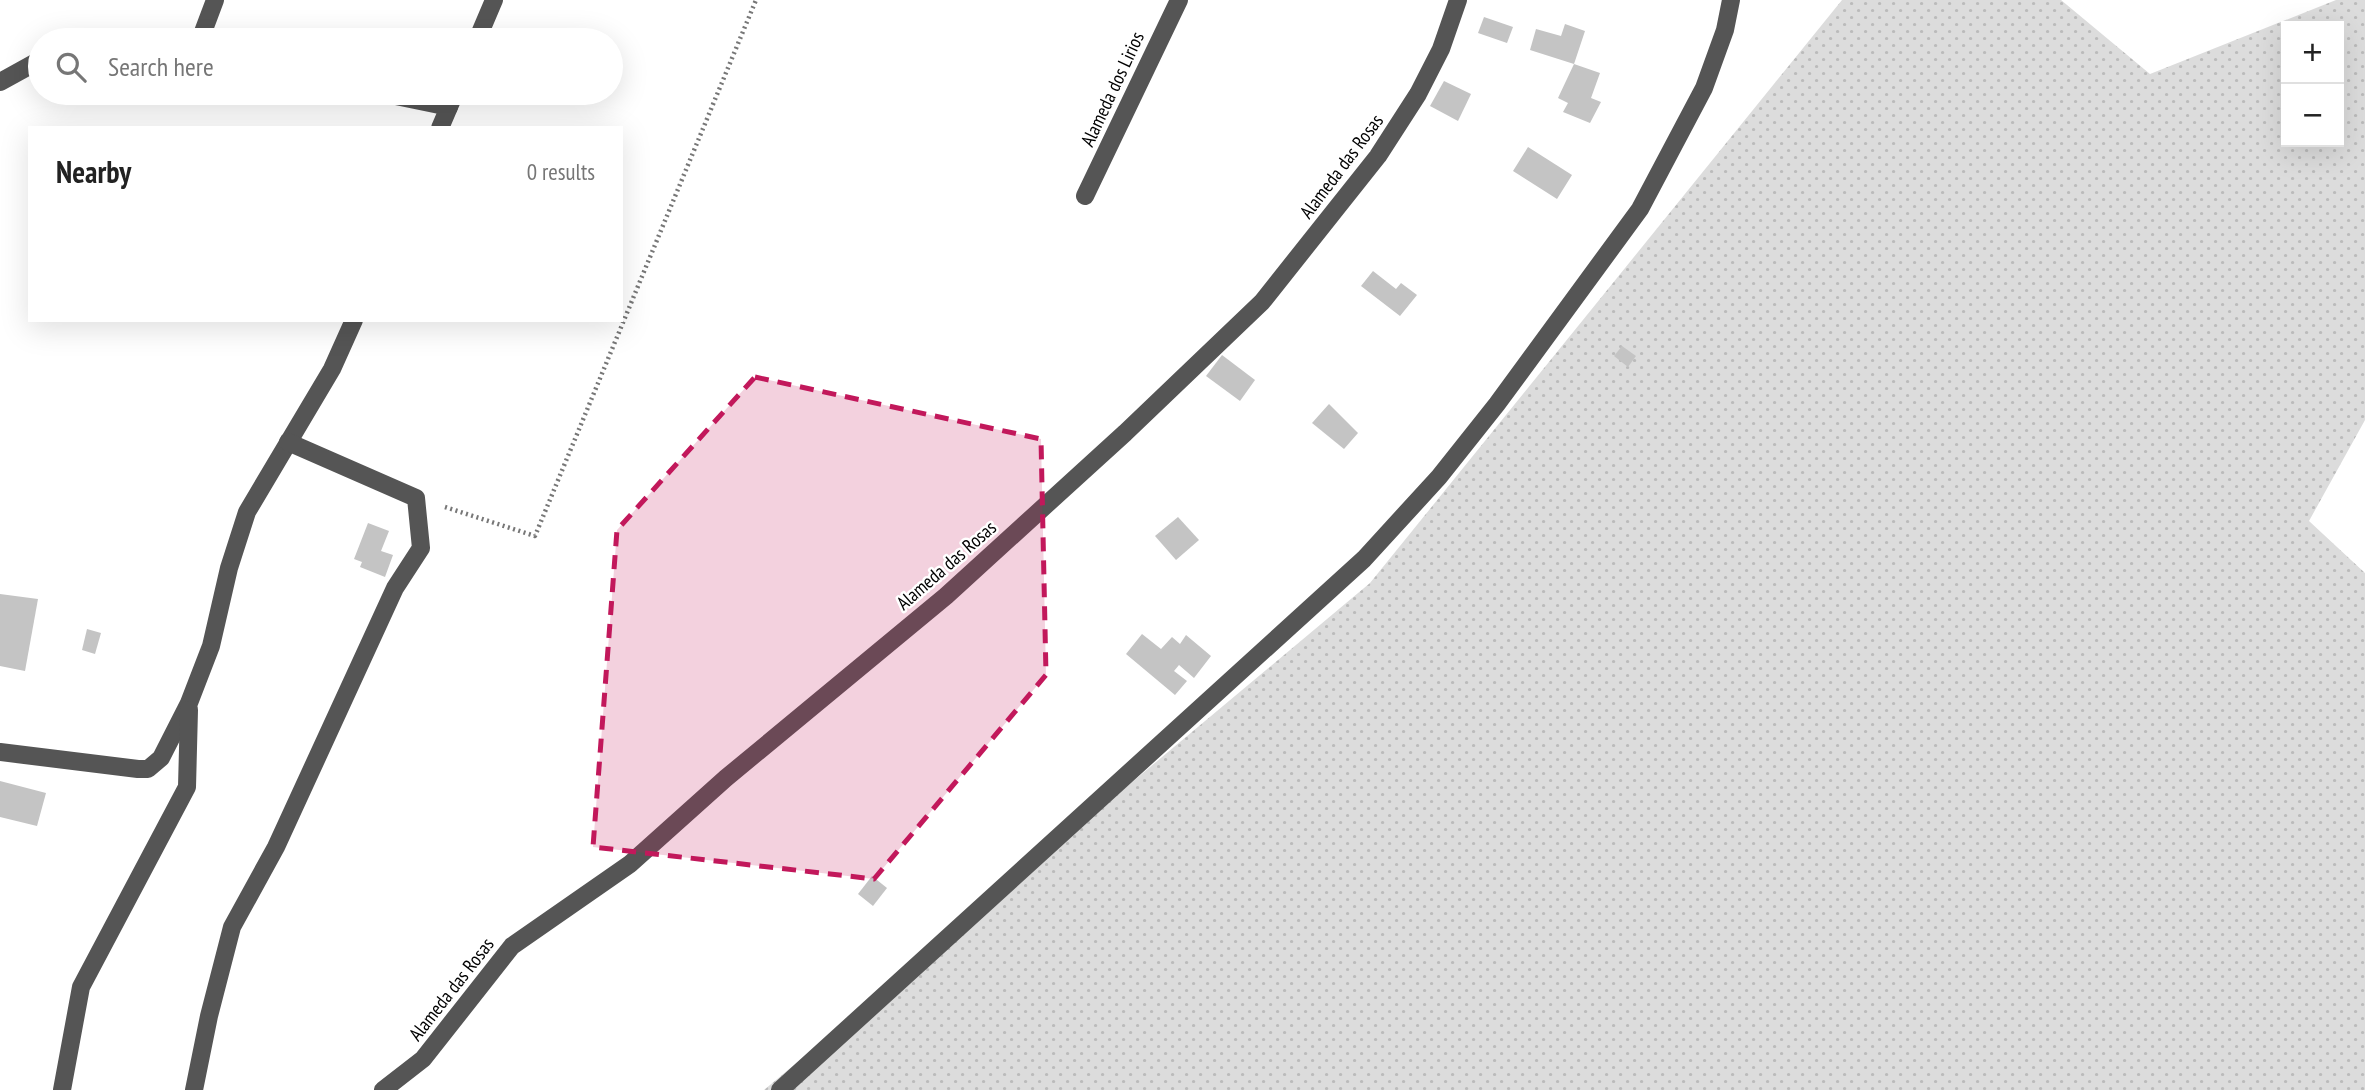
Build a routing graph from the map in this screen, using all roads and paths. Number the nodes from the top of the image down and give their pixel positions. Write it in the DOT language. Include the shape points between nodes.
graph roads {
  1 [pos="215,0"];
  2 [pos="494,0"];
  3 [pos="756,0"];
  4 [pos="1178,0"];
  5 [pos="1458,0"];
  6 [pos="1731,0"];
  7 [pos="204,28"];
  8 [pos="482,28"];
  9 [pos="28,67"];
  10 [pos="0,82"];
  11 [pos="450,105"];
  12 [pos="441,126"];
  13 [pos="1085,196"];
  14 [pos="353,322"];
  15 [pos="288,442"];
  16 [pos="416,498"];
  17 [pos="189,703"];
  18 [pos="0,752"];
  19 [pos="62,1090"];
  20 [pos="194,1090"];
  21 [pos="383,1090"];
  22 [pos="780,1090"];
  1 -- 7 [label="street"];
  2 -- 8 [label="street"];
  3 -- 16 [label="path" via="535,536"];
  4 -- 13 [label="street, Alameda dos Lirios"];
  5 -- 21 [label="street, Alameda das Rosas" via="1441,49 1418,94 1378,156 1262,302 946,596 630,864 512,946 423,1059"];
  6 -- 22 [label="street" via="1704,88 1640,209 1439,477 1364,559"];
  9 -- 10 [label="street"];
  11 -- 12 [label="street"];
  14 -- 15 [label="street" via="332,369"];
  15 -- 16 [label="street"];
  15 -- 17 [label="street" via="247,512 211,646"];
  16 -- 20 [label="street" via="421,548 396,587 276,847 232,927"];
  17 -- 18 [label="street" via="161,758 148,769"];
  17 -- 19 [label="street" via="187,787 81,987"];
}
